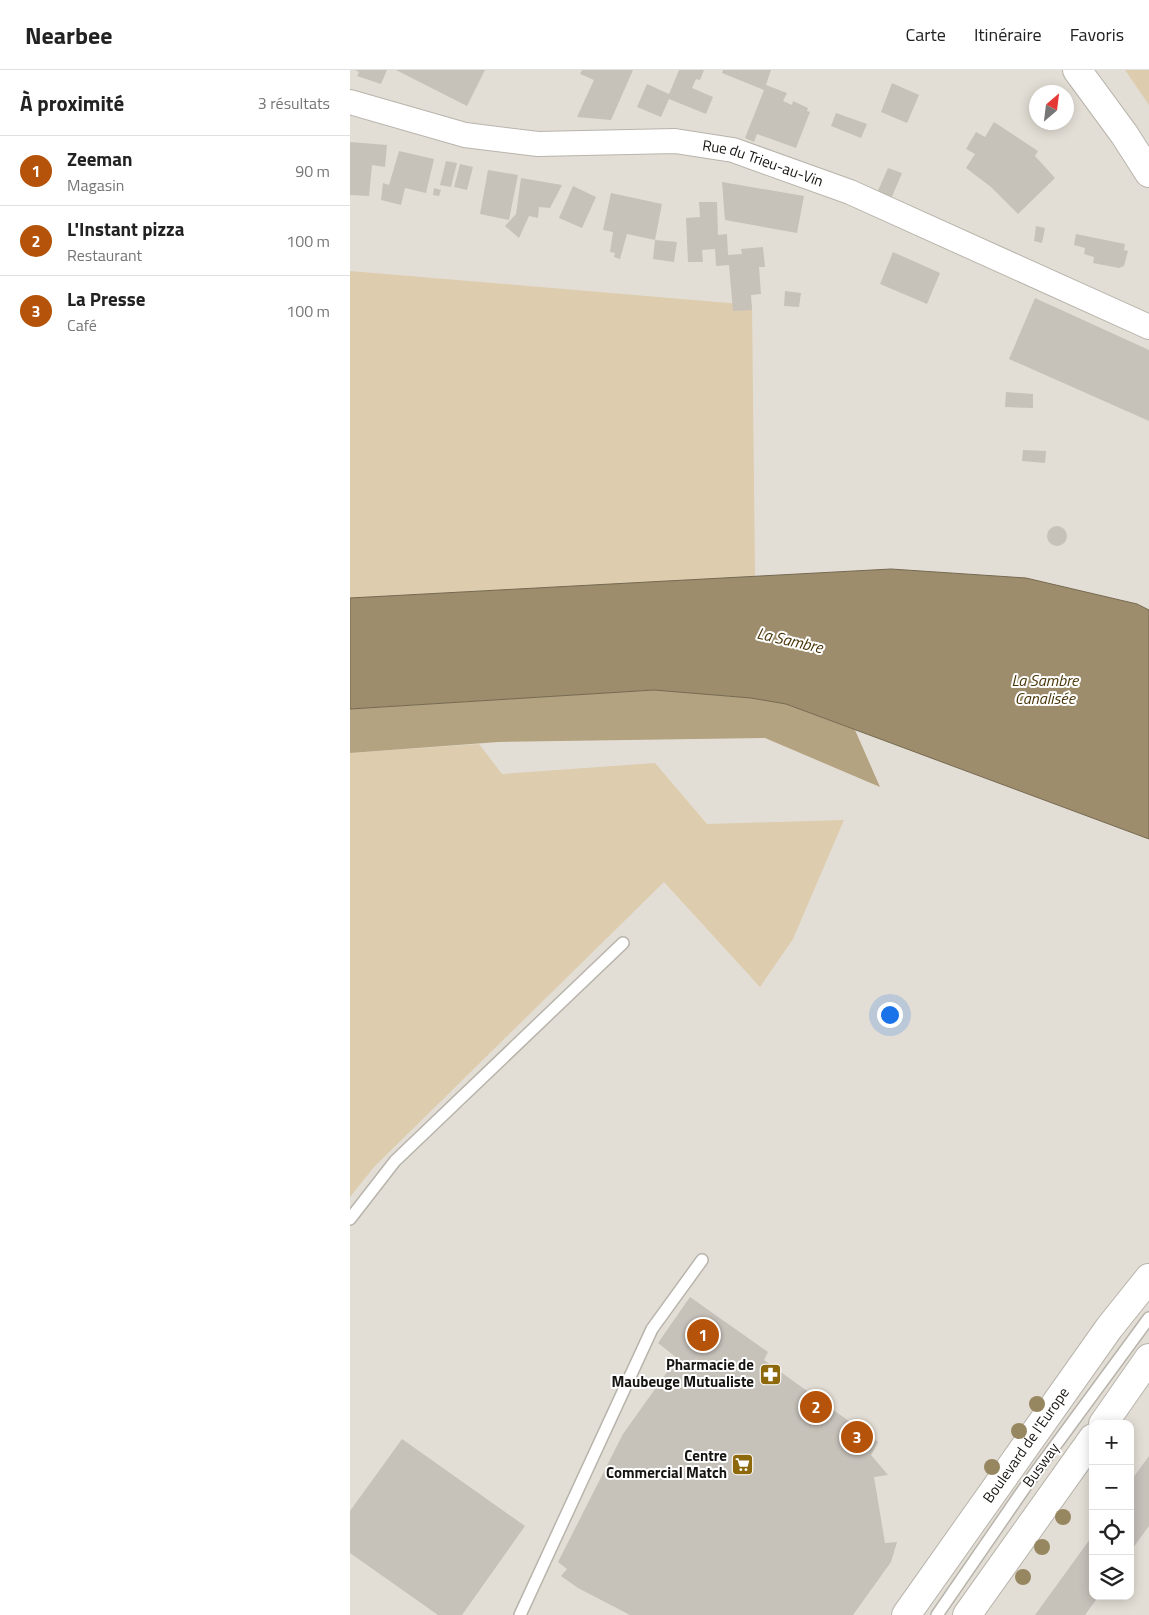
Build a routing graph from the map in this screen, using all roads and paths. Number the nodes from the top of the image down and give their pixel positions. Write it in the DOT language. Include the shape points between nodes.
graph roads {
  1 [pos="1077,70"];
  2 [pos="350,102"];
  3 [pos="1149,173"];
  4 [pos="1149,327"];
  5 [pos="623,943"];
  6 [pos="350,1219"];
  7 [pos="702,1260"];
  8 [pos="1149,1278"];
  9 [pos="1149,1318"];
  10 [pos="1149,1358"];
  11 [pos="1105,1420"];
  12 [pos="1089,1444"];
  13 [pos="520,1615"];
  14 [pos="906,1615"];
  15 [pos="937,1615"];
  16 [pos="967,1615"];
  1 -- 3 [label="main road"];
  2 -- 4 [label="street, Rue du Trieu-au-Vin" via="465,135 538,144 675,141 733,150 850,192"];
  5 -- 6 [label="lane" via="395,1160"];
  7 -- 13 [label="lane" via="652,1329"];
  8 -- 14 [label="main road, Boulevard de l'Europe" via="1109,1328"];
  9 -- 15 [label="lane, Busway" via="1030,1480"];
  10 -- 11 [label="main road"];
  12 -- 16 [label="main road"];
}
